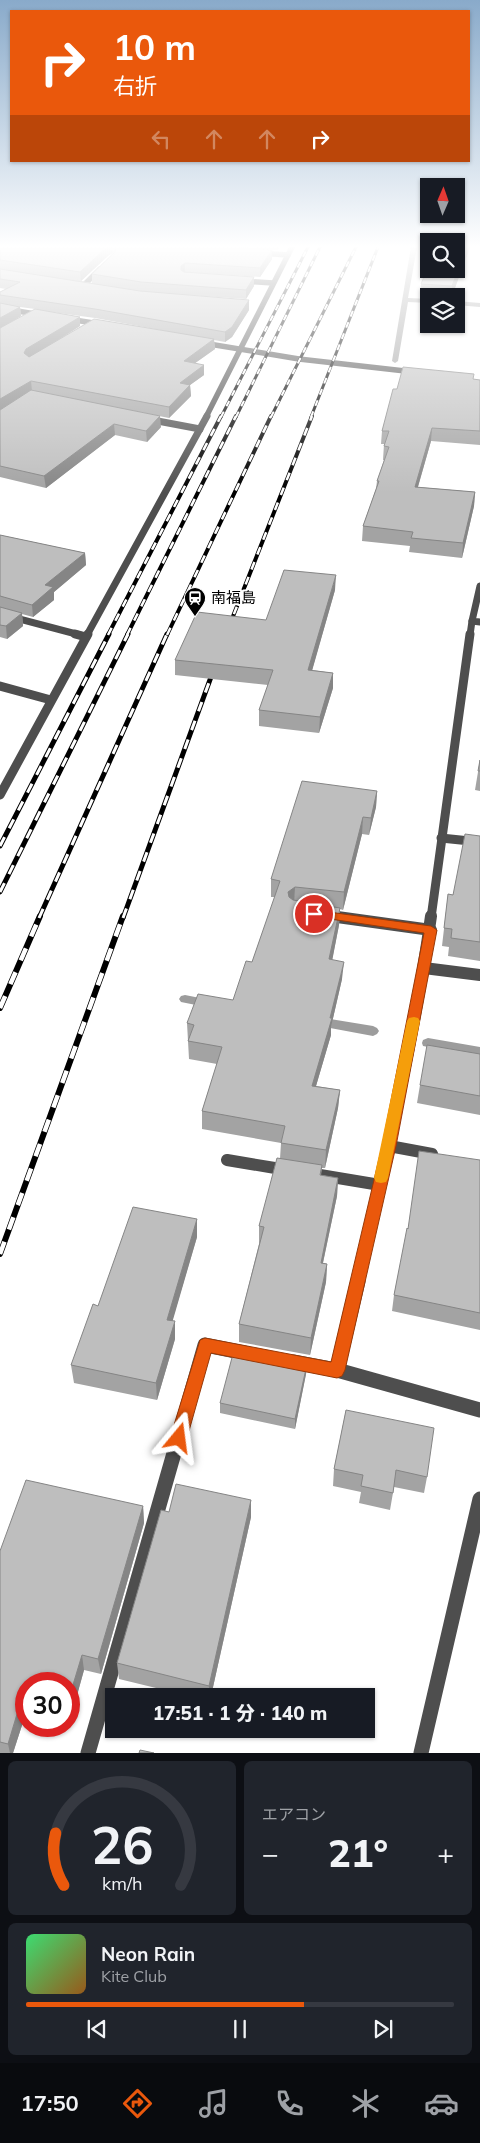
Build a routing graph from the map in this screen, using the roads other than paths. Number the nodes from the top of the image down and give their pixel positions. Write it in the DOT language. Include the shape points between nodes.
graph roads {
  1 [pos="250,329"];
  2 [pos="193,341"];
  3 [pos="239,349"];
  4 [pos="422,373"];
  5 [pos="144,418"];
  6 [pos="200,429"];
  7 [pos="480,586"];
  8 [pos="0,614"];
  9 [pos="476,622"];
  10 [pos="86,637"];
  11 [pos="0,686"];
  12 [pos="51,700"];
  13 [pos="0,795"];
  14 [pos="441,838"];
  15 [pos="480,842"];
  16 [pos="314,914"];
  17 [pos="431,930"];
  18 [pos="424,968"];
  19 [pos="480,975"];
  20 [pos="389,1146"];
  21 [pos="444,1156"];
  22 [pos="226,1160"];
  23 [pos="380,1185"];
  24 [pos="262,1356"];
  25 [pos="280,1360"];
  26 [pos="337,1370"];
  27 [pos="480,1410"];
  28 [pos="480,1499"];
  29 [pos="88,1753"];
  30 [pos="421,1753"];
  1 -- 3 [label="street"];
  2 -- 3 [label="street"];
  3 -- 4 [label="street"];
  3 -- 6 [label="street"];
  5 -- 6 [label="street"];
  6 -- 10 [label="street"];
  7 -- 9 [label="street"];
  8 -- 10 [label="street"];
  9 -- 14 [label="street"];
  10 -- 12 [label="street"];
  11 -- 12 [label="street"];
  12 -- 13 [label="street"];
  14 -- 15 [label="street"];
  14 -- 17 [label="street"];
  16 -- 17 [label="street"];
  17 -- 18 [label="street"];
  18 -- 19 [label="street"];
  18 -- 20 [label="street"];
  20 -- 21 [label="street"];
  20 -- 23 [label="street"];
  22 -- 23 [label="street"];
  23 -- 26 [label="street"];
  24 -- 29 [label="street" via="205,1345"];
  25 -- 26 [label="street"];
  26 -- 27 [label="street"];
  28 -- 30 [label="street"];
}
